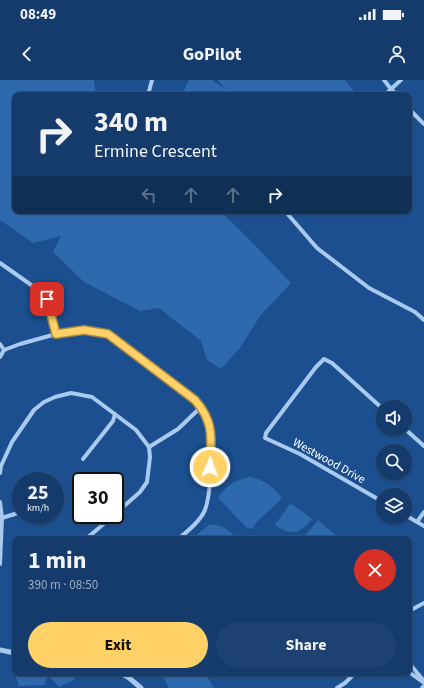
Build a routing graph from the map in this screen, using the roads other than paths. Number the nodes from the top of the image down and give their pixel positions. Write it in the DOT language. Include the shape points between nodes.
graph roads {
  1 [pos="152,80"];
  2 [pos="384,80"];
  3 [pos="401,80"];
  4 [pos="391,89"];
  5 [pos="149,92"];
  6 [pos="388,92"];
  7 [pos="394,92"];
  8 [pos="412,112"];
  9 [pos="424,124"];
  10 [pos="288,214"];
  11 [pos="0,263"];
  12 [pos="424,320"];
  13 [pos="56,334"];
  14 [pos="0,344"];
  15 [pos="4,350"];
  16 [pos="0,357"];
  17 [pos="376,403"];
  18 [pos="201,407"];
  19 [pos="115,414"];
  20 [pos="412,435"];
  21 [pos="424,446"];
  22 [pos="149,447"];
  23 [pos="83,459"];
  24 [pos="0,473"];
  25 [pos="376,498"];
  26 [pos="0,502"];
  27 [pos="124,506"];
  28 [pos="424,512"];
  29 [pos="12,515"];
  30 [pos="2,518"];
  31 [pos="412,519"];
  32 [pos="417,522"];
  33 [pos="103,524"];
  34 [pos="424,526"];
  35 [pos="90,536"];
  36 [pos="181,536"];
  37 [pos="0,564"];
  38 [pos="424,603"];
  39 [pos="412,609"];
  40 [pos="0,650"];
  41 [pos="12,652"];
  42 [pos="412,667"];
  43 [pos="412,675"];
  44 [pos="126,676"];
  45 [pos="352,676"];
  46 [pos="424,685"];
  47 [pos="141,688"];
  48 [pos="337,688"];
  1 -- 5 [label="street"];
  2 -- 4 [label="street"];
  3 -- 4 [label="street"];
  4 -- 6 [label="street"];
  4 -- 7 [label="street"];
  8 -- 9 [label="street"];
  10 -- 12 [label="street" via="317,248 369,288 415,312"];
  11 -- 13 [label="street" via="44,294"];
  13 -- 15 [label="street"];
  13 -- 18 [label="street" via="84,330 108,334"];
  14 -- 15 [label="street"];
  15 -- 16 [label="street"];
  17 -- 25 [label="street, Westwood Drive" via="332,363 324,359 266,433 265,438 300,454"];
  18 -- 22 [label="street" via="178,429"];
  18 -- 36 [label="street" via="208,419 211,433 209,494 204,512"];
  19 -- 22 [label="street" via="136,430"];
  19 -- 23 [label="street" via="113,421"];
  19 -- 24 [label="street" via="96,399 84,395 72,393 44,402 34,410 12,442"];
  20 -- 21 [label="street"];
  22 -- 27 [label="street" via="147,482"];
  26 -- 30 [label="street"];
  28 -- 32 [label="street"];
  29 -- 30 [label="street"];
  30 -- 37 [label="street"];
  31 -- 32 [label="street"];
  32 -- 34 [label="street"];
  33 -- 35 [label="street"];
  38 -- 39 [label="street"];
  40 -- 41 [label="street"];
  42 -- 46 [label="street"];
  43 -- 46 [label="street"];
  44 -- 47 [label="street"];
  45 -- 48 [label="street"];
}
